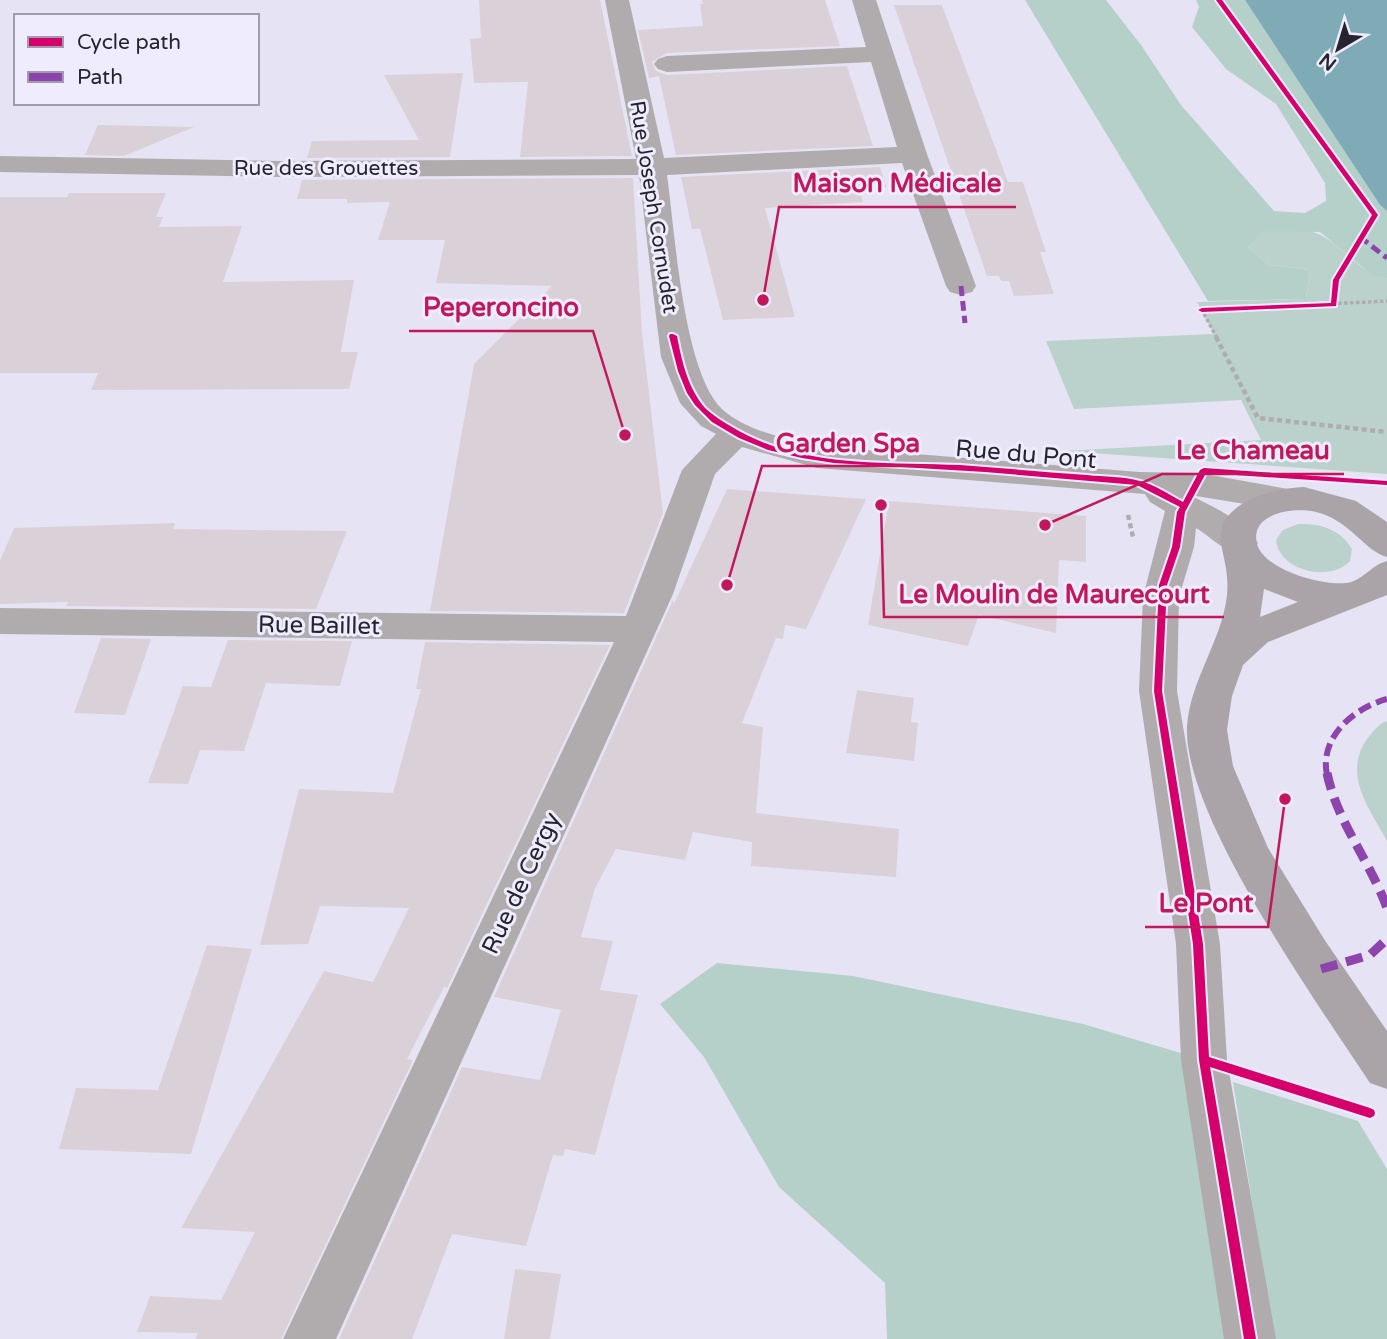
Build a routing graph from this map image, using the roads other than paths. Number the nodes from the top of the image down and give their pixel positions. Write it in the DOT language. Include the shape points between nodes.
graph roads {
  1 [pos="617,0"];
  2 [pos="864,0"];
  3 [pos="883,54"];
  4 [pos="667,65"];
  5 [pos="913,154"];
  6 [pos="0,164"];
  7 [pos="652,167"];
  8 [pos="961,286"];
  9 [pos="736,433"];
  10 [pos="1139,483"];
  11 [pos="1300,501"];
  12 [pos="1387,503"];
  13 [pos="1185,506"];
  14 [pos="1387,545"];
  15 [pos="1242,547"];
  16 [pos="1373,583"];
  17 [pos="0,621"];
  18 [pos="639,629"];
  19 [pos="1227,657"];
  20 [pos="1387,1069"];
  21 [pos="309,1339"];
  22 [pos="1250,1339"];
  1 -- 7 [label="street, Rue Joseph Cornudet"];
  2 -- 3 [label="street"];
  3 -- 4 [label="street"];
  3 -- 5 [label="street"];
  5 -- 7 [label="street, Rue des Grouettes"];
  5 -- 8 [label="street"];
  6 -- 7 [label="street, Rue des Grouettes" via="283,169"];
  7 -- 9 [label="street, Rue Joseph Cornudet" via="681,372 703,410"];
  9 -- 10 [label="street, Rue du Pont" via="817,457"];
  9 -- 18 [label="street, Rue de Cergy" via="699,470"];
  10 -- 11 [label="street, Rue du Pont" via="1199,484"];
  10 -- 13 [label="street, Rue du Pont"];
  11 -- 12 [label="main road, Rue du Pont"];
  11 -- 14 [label="main road" via="1337,507 1360,517"];
  11 -- 15 [label="main road" via="1267,505 1251,514 1242,527"];
  13 -- 15 [label="street, Rue du Pont"];
  13 -- 22 [label="street" via="1161,597 1158,691 1198,944 1204,1060"];
  15 -- 16 [label="main road" via="1263,575 1297,591 1336,597"];
  15 -- 19 [label="main road" via="1246,596"];
  16 -- 19 [label="main road" via="1255,633"];
  17 -- 18 [label="street, Rue Baillet"];
  18 -- 21 [label="street, Rue de Cergy"];
  19 -- 20 [label="main road" via="1209,707 1208,743 1231,815 1304,941"];
}
